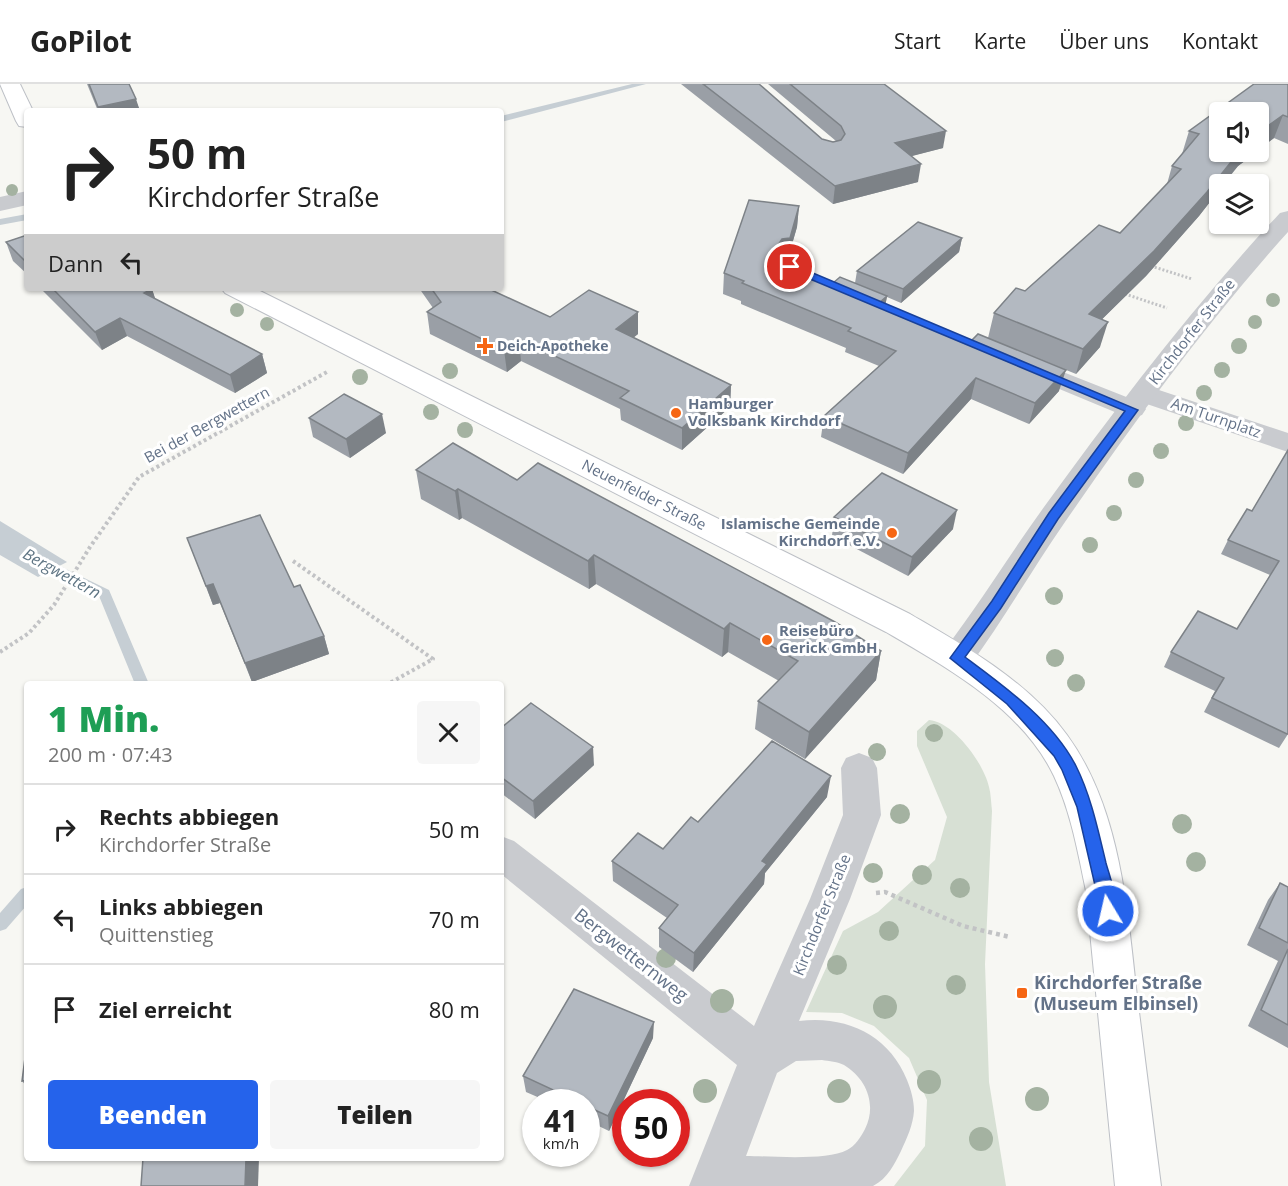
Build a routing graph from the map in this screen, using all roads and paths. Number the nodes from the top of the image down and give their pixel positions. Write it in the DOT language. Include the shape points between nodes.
graph roads {
  1 [pos="10,84"];
  2 [pos="24,114"];
  3 [pos="24,199"];
  4 [pos="0,204"];
  5 [pos="1288,218"];
  6 [pos="1151,266"];
  7 [pos="1224,290"];
  8 [pos="240,291"];
  9 [pos="1125,294"];
  10 [pos="1201,320"];
  11 [pos="358,352"];
  12 [pos="1000,354"];
  13 [pos="1138,402"];
  14 [pos="1288,443"];
  15 [pos="293,561"];
  16 [pos="54,605"];
  17 [pos="0,652"];
  18 [pos="957,658"];
  19 [pos="393,681"];
  20 [pos="859,768"];
  21 [pos="504,854"];
  22 [pos="830,899"];
  23 [pos="1010,937"];
  24 [pos="762,1058"];
  25 [pos="714,1182"];
  26 [pos="1138,1186"];
  1 -- 2 [label="main road"];
  3 -- 4 [label="street"];
  5 -- 7 [label="street, Kirchdorfer Straße"];
  6 -- 7 [label="path"];
  7 -- 10 [label="street, Kirchdorfer Straße"];
  8 -- 11 [label="main road, Neuenfelder Straße"];
  9 -- 10 [label="path"];
  10 -- 13 [label="street, Kirchdorfer Straße"];
  11 -- 16 [label="path, Bei der Bergwettern" via="139,477"];
  11 -- 18 [label="main road, Neuenfelder Straße" via="898,623"];
  12 -- 13 [label="street, Am Turnplatz"];
  13 -- 14 [label="street, Am Turnplatz"];
  13 -- 18 [label="street, Kirchdorfer Straße"];
  15 -- 19 [label="path" via="433,659"];
  16 -- 17 [label="path, Bei der Bergwettern" via="29,633"];
  18 -- 26 [label="main road, Neuenfelder Straße" via="1012,700 1060,752 1084,807 1105,891"];
  20 -- 22 [label="street, Kirchdorfer Straße" via="862,815"];
  21 -- 24 [label="street, Bergwetternweg"];
  22 -- 23 [label="path" via="885,891 963,926"];
  22 -- 24 [label="street, Kirchdorfer Straße"];
  24 -- 25 [label="street, Kirchdorfer Straße"];
  24 -- 25 [label="street, Kirchdorfer Straße" via="792,1042 829,1041 854,1046 873,1060 888,1084 891,1121 884,1142 872,1160 854,1172 828,1177"];
}
